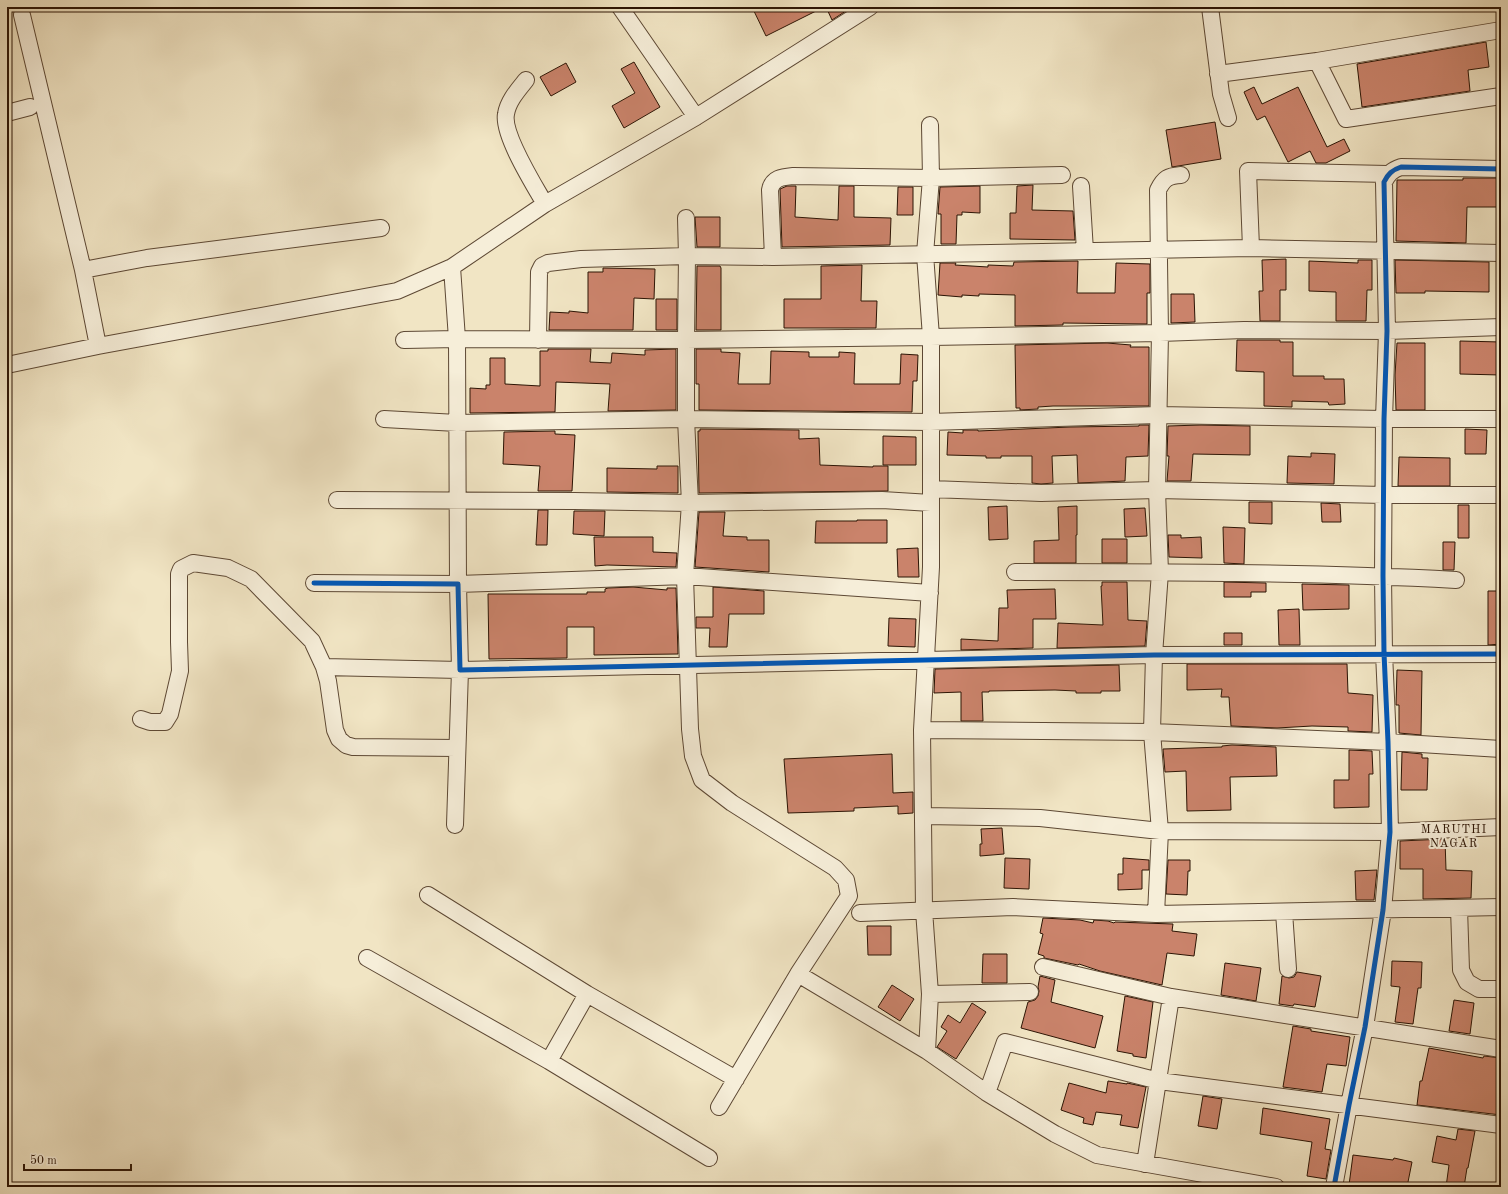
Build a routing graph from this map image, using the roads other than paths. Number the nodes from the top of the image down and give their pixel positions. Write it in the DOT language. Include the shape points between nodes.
graph roads {
  1 [pos="620,7"];
  2 [pos="870,7"];
  3 [pos="1210,7"];
  4 [pos="22,15"];
  5 [pos="1501,30"];
  6 [pos="1317,61"];
  7 [pos="1218,74"];
  8 [pos="526,80"];
  9 [pos="1501,96"];
  10 [pos="30,107"];
  11 [pos="7,113"];
  12 [pos="696,117"];
  13 [pos="1228,118"];
  14 [pos="930,125"];
  15 [pos="1501,169"];
  16 [pos="1388,174"];
  17 [pos="1062,175"];
  18 [pos="1181,176"];
  19 [pos="931,178"];
  20 [pos="1081,186"];
  21 [pos="544,204"];
  22 [pos="686,218"];
  23 [pos="381,228"];
  24 [pos="1251,248"];
  25 [pos="1159,250"];
  26 [pos="1386,250"];
  27 [pos="1085,251"];
  28 [pos="1501,253"];
  29 [pos="925,254"];
  30 [pos="687,256"];
  31 [pos="773,257"];
  32 [pos="452,267"];
  33 [pos="83,270"];
  34 [pos="1501,327"];
  35 [pos="1387,331"];
  36 [pos="1160,333"];
  37 [pos="932,337"];
  38 [pos="457,339"];
  39 [pos="404,340"];
  40 [pos="538,340"];
  41 [pos="686,340"];
  42 [pos="98,346"];
  43 [pos="7,365"];
  44 [pos="1158,415"];
  45 [pos="384,419"];
  46 [pos="686,419"];
  47 [pos="1384,419"];
  48 [pos="1501,419"];
  49 [pos="930,422"];
  50 [pos="457,423"];
  51 [pos="1158,490"];
  52 [pos="1384,494"];
  53 [pos="1501,495"];
  54 [pos="931,496"];
  55 [pos="337,500"];
  56 [pos="457,501"];
  57 [pos="690,503"];
  58 [pos="1015,572"];
  59 [pos="1160,572"];
  60 [pos="685,576"];
  61 [pos="1383,576"];
  62 [pos="1456,580"];
  63 [pos="314,583"];
  64 [pos="458,584"];
  65 [pos="930,593"];
  66 [pos="1384,653"];
  67 [pos="1501,654"];
  68 [pos="1154,655"];
  69 [pos="927,660"];
  70 [pos="688,665"];
  71 [pos="324,667"];
  72 [pos="460,670"];
  73 [pos="141,718"];
  74 [pos="922,730"];
  75 [pos="1152,732"];
  76 [pos="1388,742"];
  77 [pos="457,748"];
  78 [pos="1501,749"];
  79 [pos="924,816"];
  80 [pos="455,825"];
  81 [pos="1501,827"];
  82 [pos="1160,831"];
  83 [pos="1390,832"];
  84 [pos="428,895"];
  85 [pos="1501,907"];
  86 [pos="1459,908"];
  87 [pos="924,910"];
  88 [pos="1383,910"];
  89 [pos="1284,912"];
  90 [pos="860,913"];
  91 [pos="1156,914"];
  92 [pos="367,958"];
  93 [pos="1043,967"];
  94 [pos="1288,969"];
  95 [pos="798,974"];
  96 [pos="1501,989"];
  97 [pos="1030,992"];
  98 [pos="587,994"];
  99 [pos="930,994"];
  100 [pos="1171,997"];
  101 [pos="1365,1027"];
  102 [pos="1501,1048"];
  103 [pos="927,1051"];
  104 [pos="549,1061"];
  105 [pos="736,1079"];
  106 [pos="1159,1080"];
  107 [pos="987,1093"];
  108 [pos="1349,1105"];
  109 [pos="720,1107"];
  110 [pos="1501,1125"];
  111 [pos="709,1158"];
  112 [pos="1145,1164"];
  113 [pos="1276,1187"];
  114 [pos="1334,1187"];
  1 -- 12 [label="street"];
  2 -- 12 [label="street"];
  3 -- 7 [label="street"];
  4 -- 33 [label="street"];
  5 -- 6 [label="street"];
  6 -- 7 [label="street"];
  6 -- 9 [label="street" via="1346,119"];
  7 -- 13 [label="street" via="1220,94"];
  8 -- 21 [label="street" via="514,94 506,114 506,126 513,145"];
  10 -- 11 [label="street"];
  12 -- 21 [label="street"];
  14 -- 19 [label="street"];
  15 -- 16 [label="street" via="1401,166"];
  16 -- 24 [label="street" via="1248,171"];
  16 -- 26 [label="street" via="1384,182"];
  17 -- 19 [label="street"];
  18 -- 25 [label="street" via="1171,176 1163,181 1158,190"];
  19 -- 29 [label="street"];
  19 -- 31 [label="street" via="793,176 776,180 770,190"];
  20 -- 27 [label="street"];
  21 -- 32 [label="street"];
  22 -- 30 [label="street"];
  23 -- 33 [label="street" via="147,258"];
  24 -- 25 [label="street"];
  24 -- 26 [label="street"];
  25 -- 27 [label="street"];
  25 -- 36 [label="street"];
  26 -- 28 [label="street"];
  26 -- 35 [label="street"];
  27 -- 29 [label="street"];
  29 -- 31 [label="street"];
  29 -- 37 [label="street"];
  30 -- 31 [label="street"];
  30 -- 40 [label="street" via="581,259 542,266 539,272"];
  30 -- 41 [label="street"];
  32 -- 38 [label="street"];
  32 -- 42 [label="street" via="397,291"];
  33 -- 42 [label="street"];
  34 -- 35 [label="street"];
  35 -- 36 [label="street" via="1244,330"];
  35 -- 47 [label="street"];
  36 -- 37 [label="street"];
  36 -- 44 [label="street"];
  37 -- 41 [label="street"];
  37 -- 49 [label="street"];
  38 -- 39 [label="street"];
  38 -- 40 [label="street"];
  38 -- 50 [label="street"];
  40 -- 41 [label="street"];
  41 -- 46 [label="street"];
  42 -- 43 [label="street"];
  44 -- 47 [label="street"];
  44 -- 49 [label="street"];
  44 -- 51 [label="street"];
  45 -- 50 [label="street"];
  46 -- 49 [label="street"];
  46 -- 50 [label="street"];
  46 -- 57 [label="street"];
  47 -- 48 [label="street"];
  47 -- 52 [label="street"];
  49 -- 54 [label="street"];
  50 -- 56 [label="street"];
  51 -- 52 [label="street"];
  51 -- 54 [label="street"];
  51 -- 59 [label="street"];
  52 -- 53 [label="street"];
  52 -- 61 [label="street"];
  54 -- 57 [label="street" via="882,500"];
  54 -- 65 [label="street"];
  55 -- 56 [label="street"];
  56 -- 57 [label="street"];
  56 -- 64 [label="street"];
  57 -- 60 [label="street"];
  58 -- 59 [label="street"];
  59 -- 61 [label="street"];
  59 -- 68 [label="street"];
  60 -- 64 [label="street"];
  60 -- 65 [label="street"];
  60 -- 70 [label="street"];
  61 -- 62 [label="street"];
  61 -- 66 [label="street"];
  63 -- 64 [label="street"];
  64 -- 72 [label="street"];
  65 -- 69 [label="street"];
  66 -- 67 [label="street"];
  66 -- 68 [label="street"];
  66 -- 76 [label="street"];
  68 -- 69 [label="street"];
  68 -- 75 [label="street"];
  69 -- 70 [label="street"];
  69 -- 74 [label="street"];
  70 -- 72 [label="street"];
  70 -- 95 [label="street" via="693,756 702,780 732,803 835,868 846,880 849,896"];
  71 -- 72 [label="street"];
  71 -- 73 [label="street" via="312,641 251,579 228,568 193,563 181,569 179,574 180,671 170,714 165,722 150,722"];
  71 -- 77 [label="street" via="335,730 339,739 346,745"];
  72 -- 77 [label="street"];
  74 -- 75 [label="street"];
  74 -- 79 [label="street"];
  75 -- 76 [label="street"];
  75 -- 82 [label="street"];
  76 -- 78 [label="street"];
  76 -- 83 [label="street"];
  77 -- 80 [label="street"];
  79 -- 82 [label="street" via="1040,818"];
  79 -- 87 [label="street"];
  81 -- 83 [label="street"];
  82 -- 83 [label="street"];
  82 -- 91 [label="street"];
  83 -- 88 [label="street"];
  84 -- 98 [label="street"];
  85 -- 86 [label="street"];
  86 -- 88 [label="street"];
  86 -- 96 [label="street" via="1461,970 1467,982 1479,989"];
  87 -- 90 [label="street"];
  87 -- 91 [label="street" via="1013,907"];
  87 -- 99 [label="street"];
  88 -- 89 [label="street"];
  88 -- 101 [label="street"];
  89 -- 91 [label="street"];
  89 -- 94 [label="street"];
  92 -- 104 [label="street"];
  93 -- 100 [label="street"];
  95 -- 103 [label="street"];
  95 -- 105 [label="street"];
  97 -- 99 [label="street"];
  98 -- 104 [label="street"];
  98 -- 105 [label="street"];
  99 -- 103 [label="street"];
  100 -- 101 [label="street"];
  100 -- 106 [label="street"];
  101 -- 102 [label="street"];
  101 -- 108 [label="street"];
  103 -- 107 [label="street"];
  104 -- 111 [label="street"];
  105 -- 109 [label="street"];
  106 -- 107 [label="street" via="1005,1042"];
  106 -- 108 [label="street"];
  106 -- 112 [label="street"];
  107 -- 112 [label="street" via="1055,1134 1097,1155"];
  108 -- 110 [label="street"];
  108 -- 114 [label="street"];
  112 -- 113 [label="street"];
}
